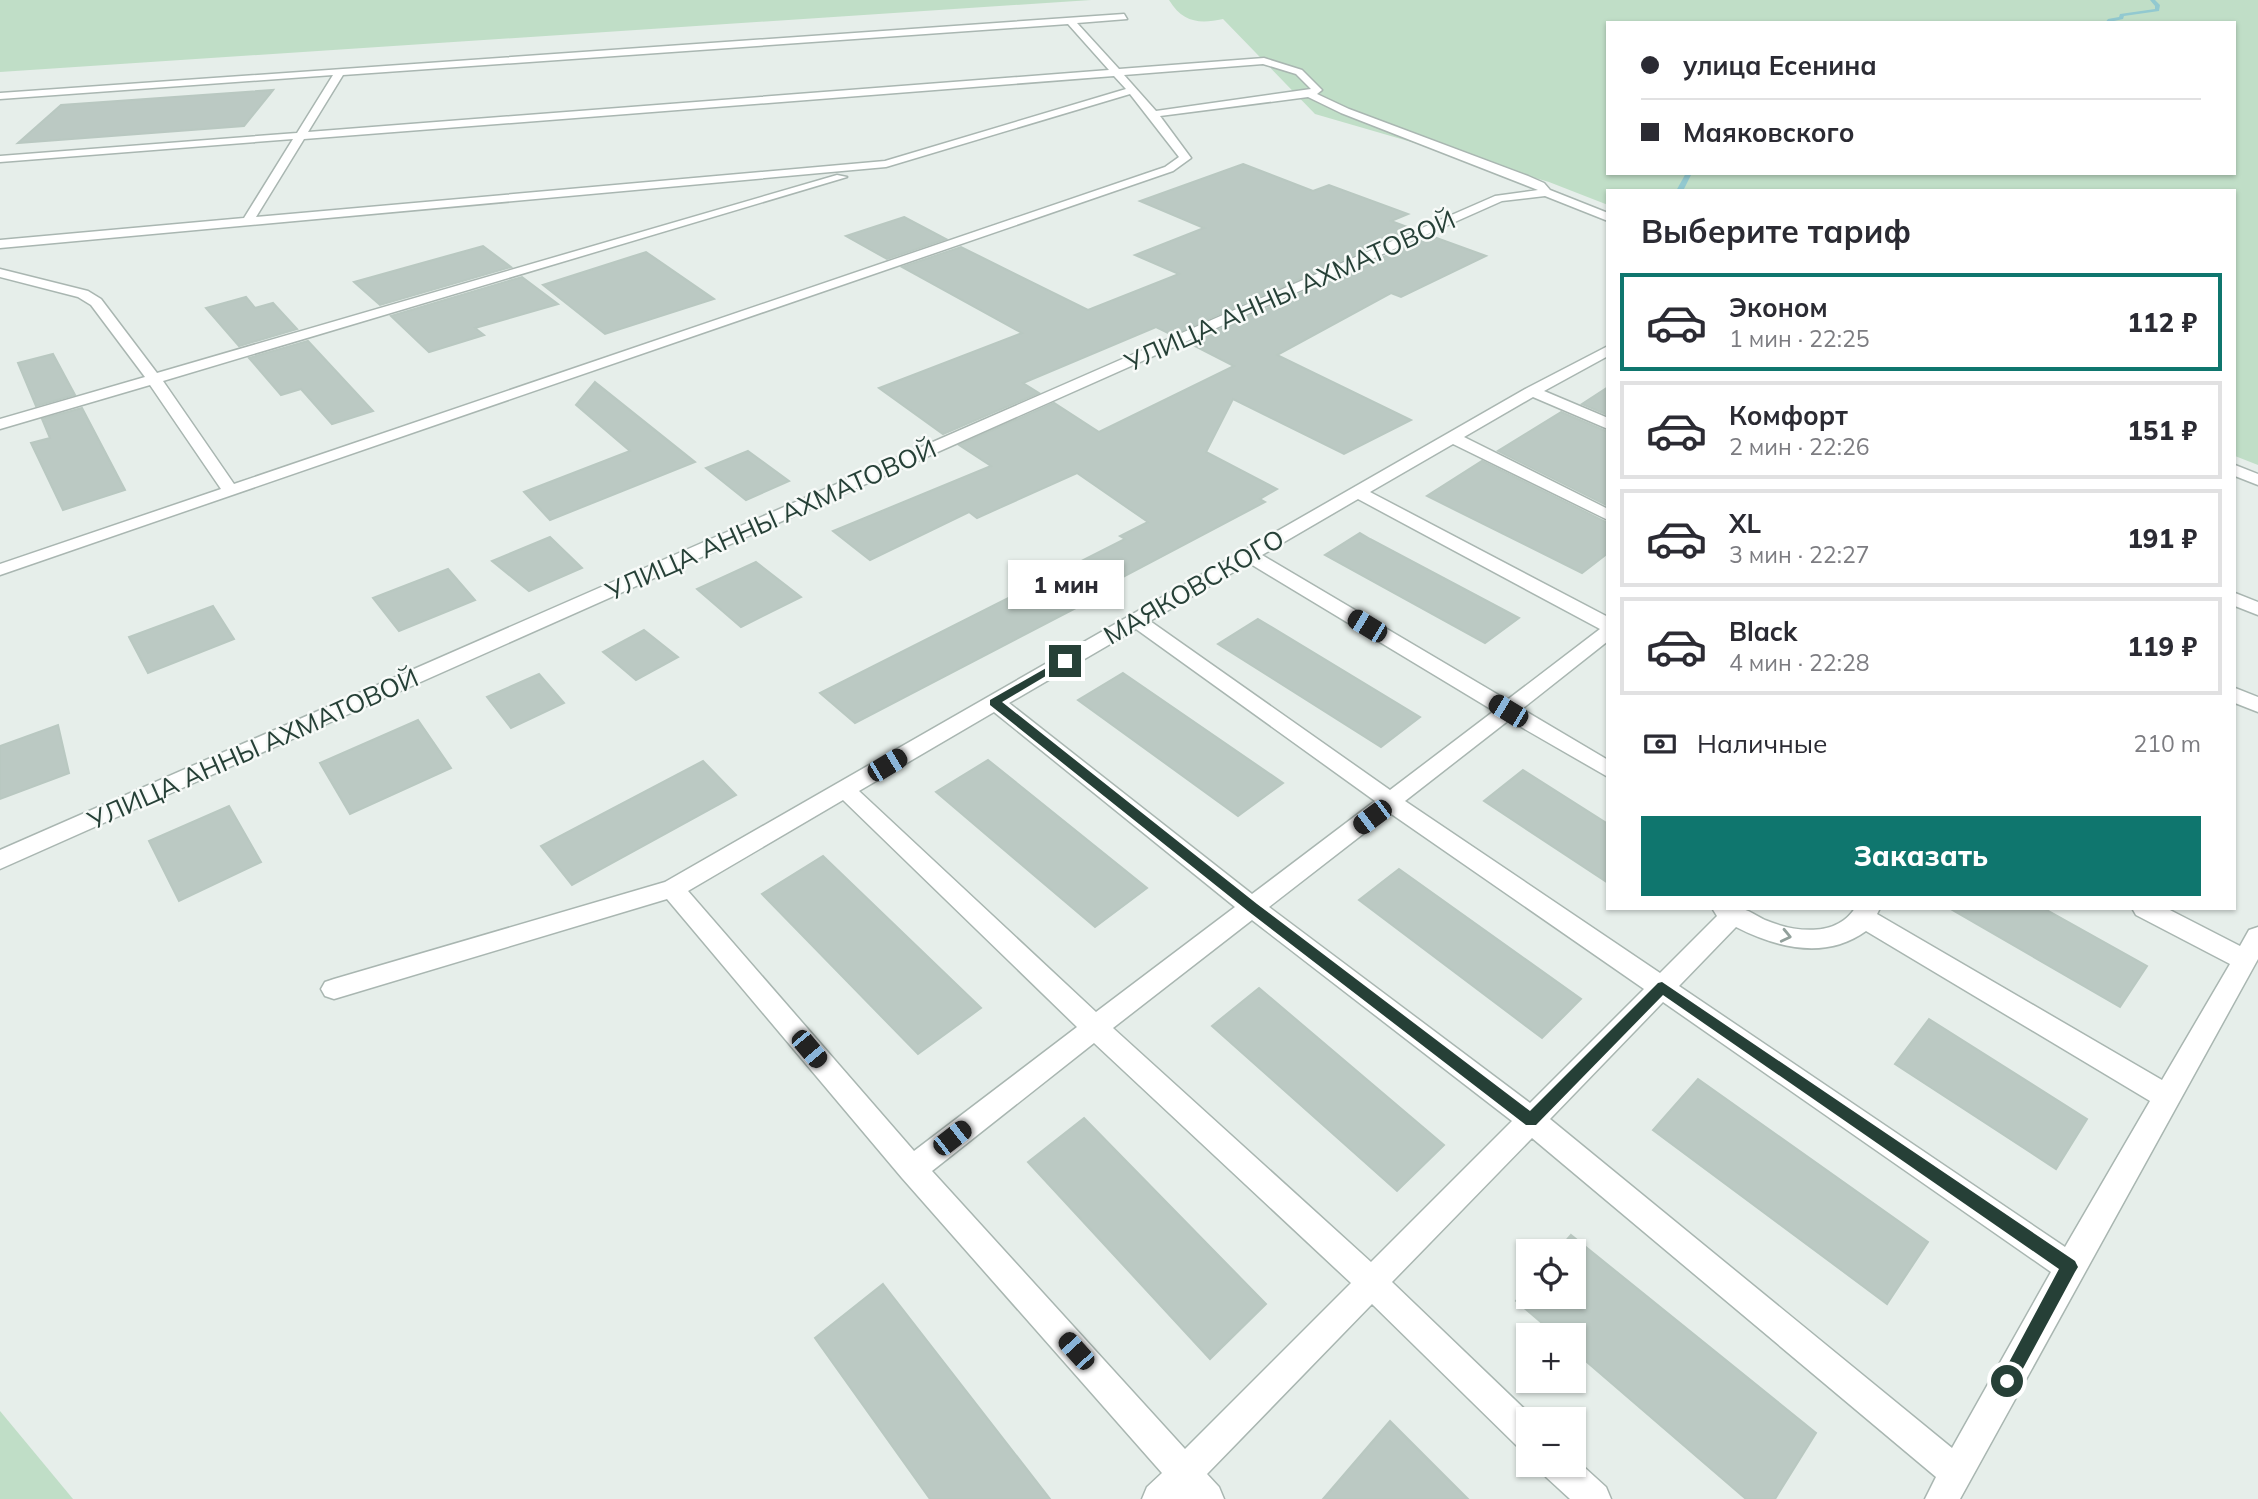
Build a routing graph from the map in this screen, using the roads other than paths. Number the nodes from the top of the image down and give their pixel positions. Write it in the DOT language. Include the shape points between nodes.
graph roads {
  1 [pos="1124,17"];
  2 [pos="1071,21"];
  3 [pos="1116,71"];
  4 [pos="340,72"];
  5 [pos="1132,90"];
  6 [pos="1309,94"];
  7 [pos="0,96"];
  8 [pos="1153,114"];
  9 [pos="302,136"];
  10 [pos="0,159"];
  11 [pos="886,164"];
  12 [pos="1546,192"];
  13 [pos="1606,216"];
  14 [pos="247,221"];
  15 [pos="0,244"];
  16 [pos="0,273"];
  17 [pos="1606,351"];
  18 [pos="154,379"];
  19 [pos="1532,391"];
  20 [pos="1606,423"];
  21 [pos="0,424"];
  22 [pos="1452,437"];
  23 [pos="2236,470"];
  24 [pos="2258,480"];
  25 [pos="231,491"];
  26 [pos="1358,492"];
  27 [pos="1606,513"];
  28 [pos="1249,555"];
  29 [pos="0,570"];
  30 [pos="2236,600"];
  31 [pos="2258,609"];
  32 [pos="1137,620"];
  33 [pos="1606,624"];
  34 [pos="1606,634"];
  35 [pos="2236,695"];
  36 [pos="994,702"];
  37 [pos="2258,705"];
  38 [pos="1508,711"];
  39 [pos="1606,769"];
  40 [pos="844,789"];
  41 [pos="1391,802"];
  42 [pos="0,860"];
  43 [pos="672,889"];
  44 [pos="1252,908"];
  45 [pos="2149,910"];
  46 [pos="1729,912"];
  47 [pos="1866,913"];
  48 [pos="2252,949"];
  49 [pos="1662,987"];
  50 [pos="334,989"];
  51 [pos="1094,1027"];
  52 [pos="2168,1097"];
  53 [pos="1531,1120"];
  54 [pos="912,1169"];
  55 [pos="2070,1267"];
  56 [pos="1371,1282"];
  57 [pos="1516,1423"];
  58 [pos="1185,1472"];
  59 [pos="1957,1472"];
  60 [pos="1571,1477"];
  61 [pos="1159,1499"];
  62 [pos="1207,1499"];
  63 [pos="1594,1499"];
  64 [pos="1942,1499"];
  1 -- 2 [label="street"];
  2 -- 3 [label="street"];
  2 -- 4 [label="street"];
  3 -- 5 [label="street"];
  3 -- 6 [label="street" via="1264,61 1299,72 1317,90"];
  3 -- 9 [label="street"];
  4 -- 7 [label="street"];
  4 -- 9 [label="street"];
  5 -- 8 [label="street"];
  5 -- 11 [label="street"];
  6 -- 8 [label="street"];
  6 -- 12 [label="street" via="1524,178"];
  8 -- 25 [label="street" via="1185,158 1169,169"];
  9 -- 10 [label="street"];
  9 -- 14 [label="street"];
  11 -- 14 [label="street"];
  11 -- 18 [label="street"];
  12 -- 13 [label="street"];
  12 -- 42 [label="street, УЛИЦА АННЫ АХМАТОВОЙ" via="1499,198"];
  14 -- 15 [label="street"];
  16 -- 18 [label="street" via="83,293 96,302"];
  17 -- 19 [label="street, МАЯКОВСКОГО"];
  18 -- 21 [label="street"];
  18 -- 25 [label="street"];
  19 -- 20 [label="street"];
  19 -- 22 [label="street, МАЯКОВСКОГО"];
  22 -- 26 [label="street, МАЯКОВСКОГО"];
  22 -- 27 [label="street"];
  23 -- 24 [label="street"];
  25 -- 29 [label="street"];
  26 -- 28 [label="street, МАЯКОВСКОГО"];
  26 -- 33 [label="street"];
  28 -- 32 [label="street, МАЯКОВСКОГО"];
  28 -- 38 [label="street"];
  30 -- 31 [label="street"];
  32 -- 36 [label="street, МАЯКОВСКОГО"];
  32 -- 41 [label="street"];
  34 -- 38 [label="street"];
  35 -- 37 [label="street"];
  36 -- 40 [label="street, МАЯКОВСКОГО"];
  36 -- 44 [label="street"];
  38 -- 39 [label="street"];
  38 -- 41 [label="street"];
  40 -- 43 [label="street, МАЯКОВСКОГО"];
  40 -- 51 [label="street"];
  41 -- 44 [label="street"];
  41 -- 49 [label="street"];
  43 -- 50 [label="street, МАЯКОВСКОГО"];
  43 -- 54 [label="street"];
  44 -- 51 [label="street"];
  44 -- 53 [label="street"];
  45 -- 48 [label="street"];
  46 -- 47 [label="street, one-way" via="1762,930 1793,939 1823,939 1848,932"];
  46 -- 49 [label="street"];
  47 -- 52 [label="street"];
  48 -- 52 [label="street"];
  49 -- 53 [label="street"];
  49 -- 55 [label="street"];
  51 -- 54 [label="street"];
  51 -- 56 [label="street"];
  52 -- 55 [label="street"];
  53 -- 56 [label="street"];
  53 -- 59 [label="street"];
  54 -- 58 [label="street"];
  55 -- 59 [label="street"];
  56 -- 57 [label="street"];
  56 -- 58 [label="street"];
  58 -- 61 [label="street"];
  58 -- 62 [label="street"];
  59 -- 64 [label="street"];
  60 -- 63 [label="street"];
}
